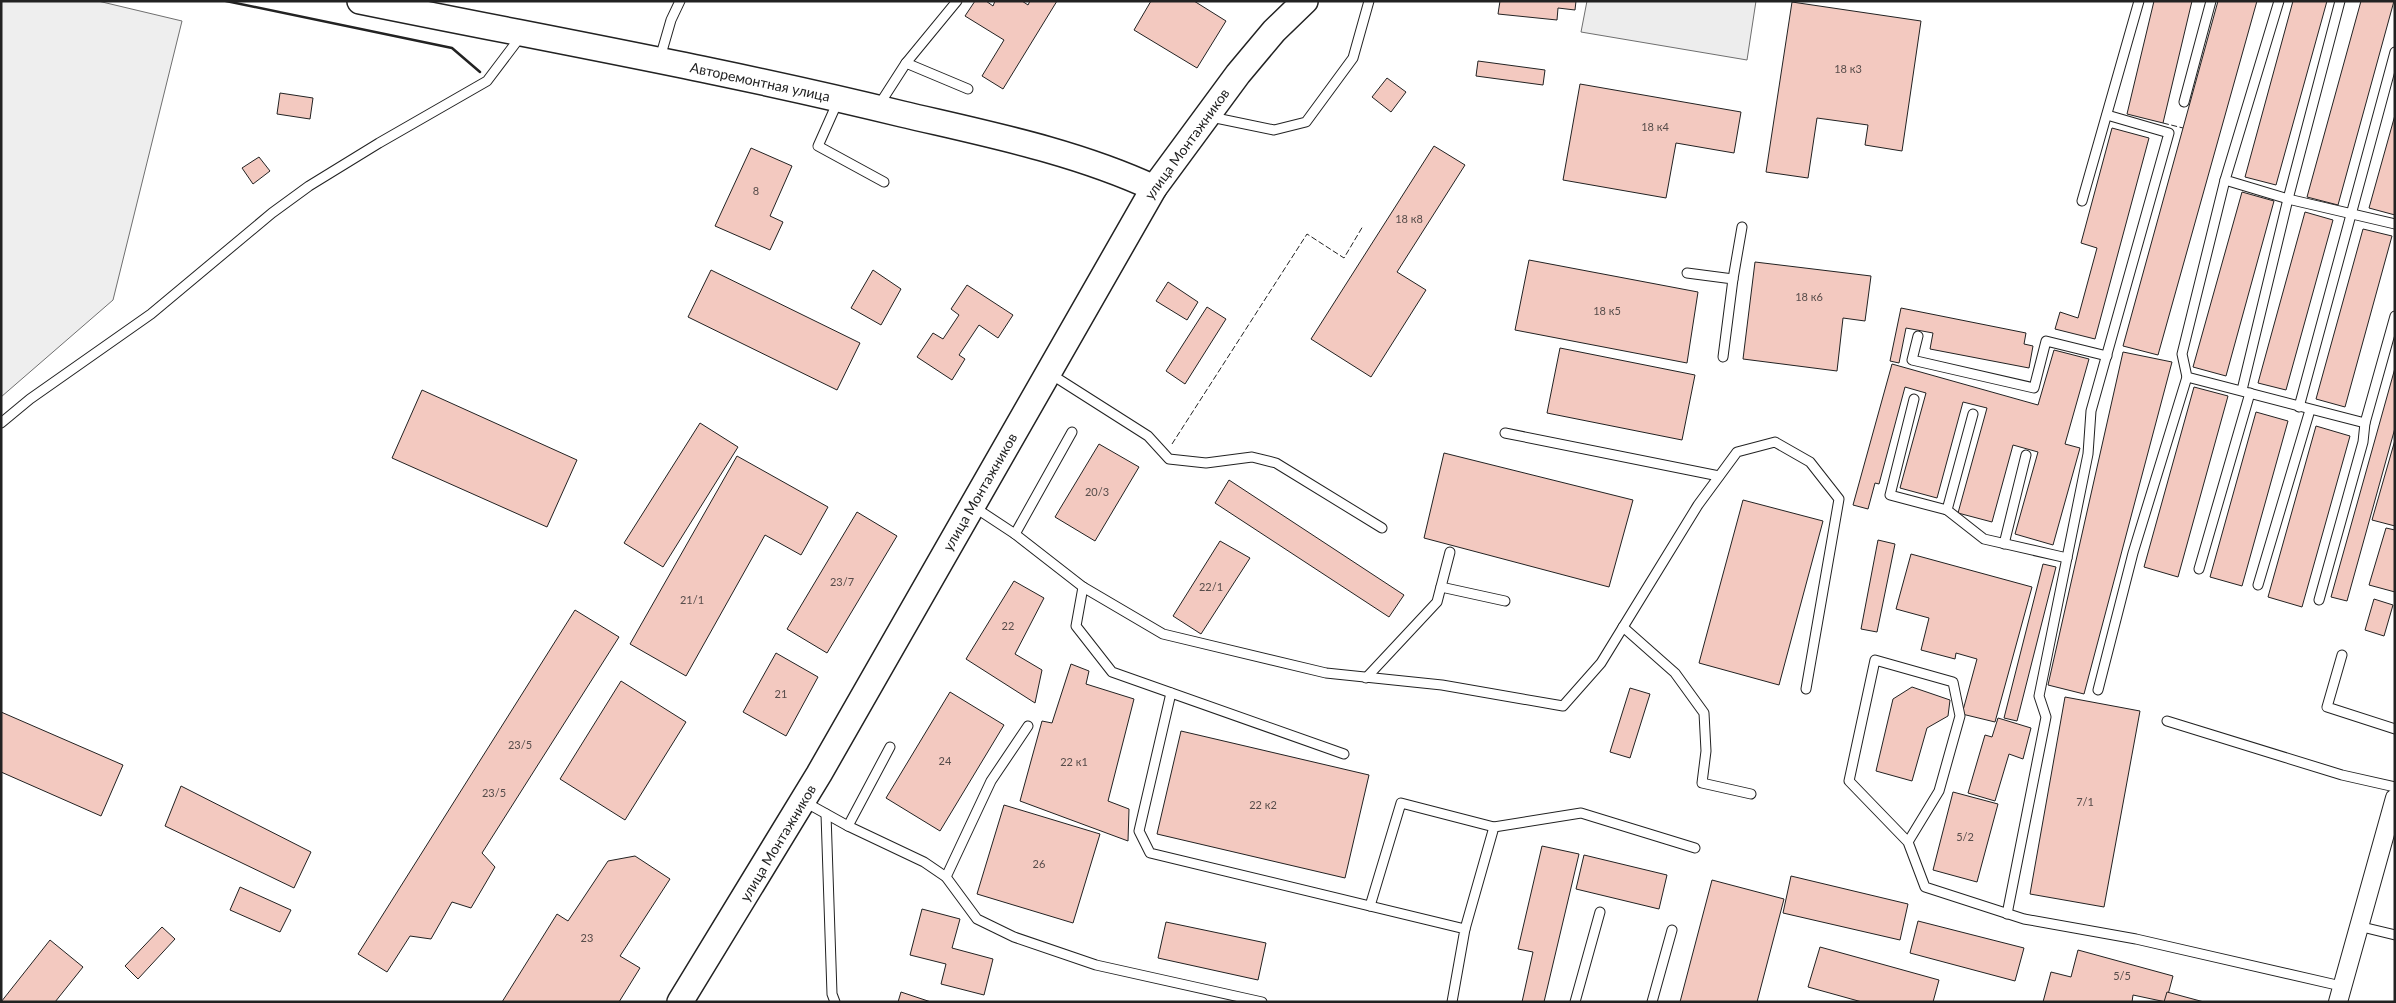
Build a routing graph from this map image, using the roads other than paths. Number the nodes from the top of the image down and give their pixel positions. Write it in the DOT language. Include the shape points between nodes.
graph roads {
  1 [pos="360,1"];
  2 [pos="680,1"];
  3 [pos="957,1"];
  4 [pos="1305,1"];
  5 [pos="1369,1"];
  6 [pos="2139,1"];
  7 [pos="2211,1"];
  8 [pos="2278,1"];
  9 [pos="2340,1"];
  10 [pos="403,6"];
  11 [pos="523,34"];
  12 [pos="2395,52"];
  13 [pos="659,60"];
  14 [pos="906,63"];
  15 [pos="968,89"];
  16 [pos="839,98"];
  17 [pos="2184,102"];
  18 [pos="878,108"];
  19 [pos="2107,114"];
  20 [pos="1205,116"];
  21 [pos="2225,180"];
  22 [pos="884,182"];
  23 [pos="1154,188"];
  24 [pos="2288,199"];
  25 [pos="2082,201"];
  26 [pos="2352,213"];
  27 [pos="2395,224"];
  28 [pos="1742,227"];
  29 [pos="1686,273"];
  30 [pos="1733,280"];
  31 [pos="2395,316"];
  32 [pos="1918,336"];
  33 [pos="2107,356"];
  34 [pos="1723,358"];
  35 [pos="1048,373"];
  36 [pos="2187,377"];
  37 [pos="2246,392"];
  38 [pos="1914,399"];
  39 [pos="2299,407"];
  40 [pos="2310,410"];
  41 [pos="1973,414"];
  42 [pos="1,423"];
  43 [pos="2365,423"];
  44 [pos="1072,432"];
  45 [pos="1505,433"];
  46 [pos="2026,455"];
  47 [pos="1720,476"];
  48 [pos="971,506"];
  49 [pos="1947,510"];
  50 [pos="1382,528"];
  51 [pos="1015,534"];
  52 [pos="2004,544"];
  53 [pos="1450,552"];
  54 [pos="2067,558"];
  55 [pos="2199,569"];
  56 [pos="2258,585"];
  57 [pos="1083,587"];
  58 [pos="1441,587"];
  59 [pos="2319,600"];
  60 [pos="1505,601"];
  61 [pos="1623,627"];
  62 [pos="2342,655"];
  63 [pos="1366,678"];
  64 [pos="1806,689"];
  65 [pos="2098,690"];
  66 [pos="1171,693"];
  67 [pos="2167,721"];
  68 [pos="1028,726"];
  69 [pos="2395,729"];
  70 [pos="890,747"];
  71 [pos="1344,754"];
  72 [pos="2395,787"];
  73 [pos="1751,794"];
  74 [pos="2395,798"];
  75 [pos="803,801"];
  76 [pos="826,814"];
  77 [pos="848,826"];
  78 [pos="1494,827"];
  79 [pos="1908,842"];
  80 [pos="1695,848"];
  81 [pos="946,877"];
  82 [pos="1370,906"];
  83 [pos="1600,912"];
  84 [pos="2006,914"];
  85 [pos="2358,926"];
  86 [pos="1465,928"];
  87 [pos="1672,930"];
  88 [pos="2395,935"];
  89 [pos="2340,994"];
  90 [pos="680,1002"];
  91 [pos="835,1002"];
  92 [pos="1262,1002"];
  93 [pos="1452,1002"];
  94 [pos="1575,1002"];
  95 [pos="1652,1002"];
  1 -- 10 [label="main road, Авторемонтная улица"];
  2 -- 13 [label="lane"];
  3 -- 14 [label="lane"];
  4 -- 20 [label="main road, улица Монтажников" via="1274,31"];
  5 -- 20 [label="lane" via="1353,58 1306,122 1274,130"];
  6 -- 19 [label="lane"];
  7 -- 17 [label="lane"];
  8 -- 21 [label="lane"];
  9 -- 24 [label="lane"];
  10 -- 11 [label="main road, Авторемонтная улица"];
  11 -- 13 [label="main road, Авторемонтная улица"];
  11 -- 42 [label="lane" via="487,81 309,186 151,314"];
  12 -- 26 [label="lane"];
  13 -- 16 [label="main road, Авторемонтная улица"];
  14 -- 15 [label="lane"];
  14 -- 18 [label="lane"];
  16 -- 18 [label="main road, Авторемонтная улица"];
  16 -- 22 [label="lane" via="818,146"];
  18 -- 23 [label="main road, Авторемонтная улица" via="1090,161"];
  19 -- 25 [label="lane"];
  19 -- 33 [label="lane" via="2168,133"];
  20 -- 23 [label="main road, улица Монтажников"];
  21 -- 24 [label="lane"];
  21 -- 36 [label="lane" via="2182,354"];
  23 -- 35 [label="main road, улица Монтажников"];
  24 -- 26 [label="lane"];
  24 -- 37 [label="lane"];
  26 -- 27 [label="lane"];
  26 -- 39 [label="lane"];
  28 -- 30 [label="lane"];
  29 -- 30 [label="lane"];
  30 -- 34 [label="lane"];
  31 -- 43 [label="lane"];
  32 -- 33 [label="lane" via="1912,360 2034,388 2046,341"];
  33 -- 54 [label="lane" via="2091,412 2088,454"];
  35 -- 48 [label="main road, улица Монтажников"];
  35 -- 50 [label="lane" via="1148,436 1169,459 1206,463 1252,457 1276,463"];
  36 -- 37 [label="lane"];
  36 -- 65 [label="lane" via="2133,553"];
  37 -- 39 [label="lane"];
  37 -- 55 [label="lane"];
  38 -- 49 [label="lane" via="1890,495"];
  39 -- 40 [label="lane"];
  40 -- 43 [label="lane"];
  40 -- 56 [label="lane"];
  41 -- 49 [label="lane"];
  43 -- 59 [label="lane" via="2363,442"];
  44 -- 51 [label="lane"];
  45 -- 47 [label="lane"];
  46 -- 52 [label="lane"];
  47 -- 61 [label="lane" via="1698,505"];
  47 -- 64 [label="lane" via="1737,452 1775,442 1810,462 1839,498"];
  48 -- 51 [label="lane"];
  48 -- 75 [label="main road, улица Монтажников"];
  49 -- 52 [label="lane" via="1984,539"];
  51 -- 57 [label="lane"];
  52 -- 54 [label="lane"];
  53 -- 58 [label="lane"];
  54 -- 84 [label="lane" via="2039,696 2046,717"];
  57 -- 63 [label="lane" via="1162,634 1326,673"];
  57 -- 66 [label="lane" via="1076,626 1112,672"];
  58 -- 60 [label="lane"];
  58 -- 63 [label="lane" via="1437,602"];
  61 -- 63 [label="lane" via="1601,663 1563,706 1442,686"];
  61 -- 73 [label="lane" via="1675,673 1704,713 1706,751 1702,784"];
  62 -- 69 [label="lane" via="2327,707"];
  66 -- 71 [label="lane"];
  66 -- 82 [label="lane" via="1139,831 1150,854"];
  67 -- 72 [label="lane"];
  68 -- 81 [label="lane" via="991,781"];
  70 -- 77 [label="lane"];
  74 -- 85 [label="street"];
  75 -- 76 [label="lane"];
  75 -- 90 [label="main road, улица Монтажников"];
  76 -- 77 [label="lane"];
  76 -- 91 [label="lane" via="832,994"];
  77 -- 81 [label="lane" via="924,862"];
  78 -- 80 [label="lane" via="1581,812"];
  78 -- 82 [label="lane" via="1401,803"];
  78 -- 86 [label="lane"];
  79 -- 79 [label="lane" via="1849,781 1875,660 1953,682 1960,716 1939,791"];
  79 -- 84 [label="lane" via="1926,887"];
  81 -- 92 [label="lane" via="977,918 1014,937 1096,965"];
  82 -- 86 [label="lane"];
  83 -- 94 [label="lane"];
  84 -- 89 [label="lane" via="2136,939"];
  85 -- 88 [label="lane"];
  85 -- 89 [label="street"];
  86 -- 93 [label="lane"];
  87 -- 95 [label="lane"];
}
